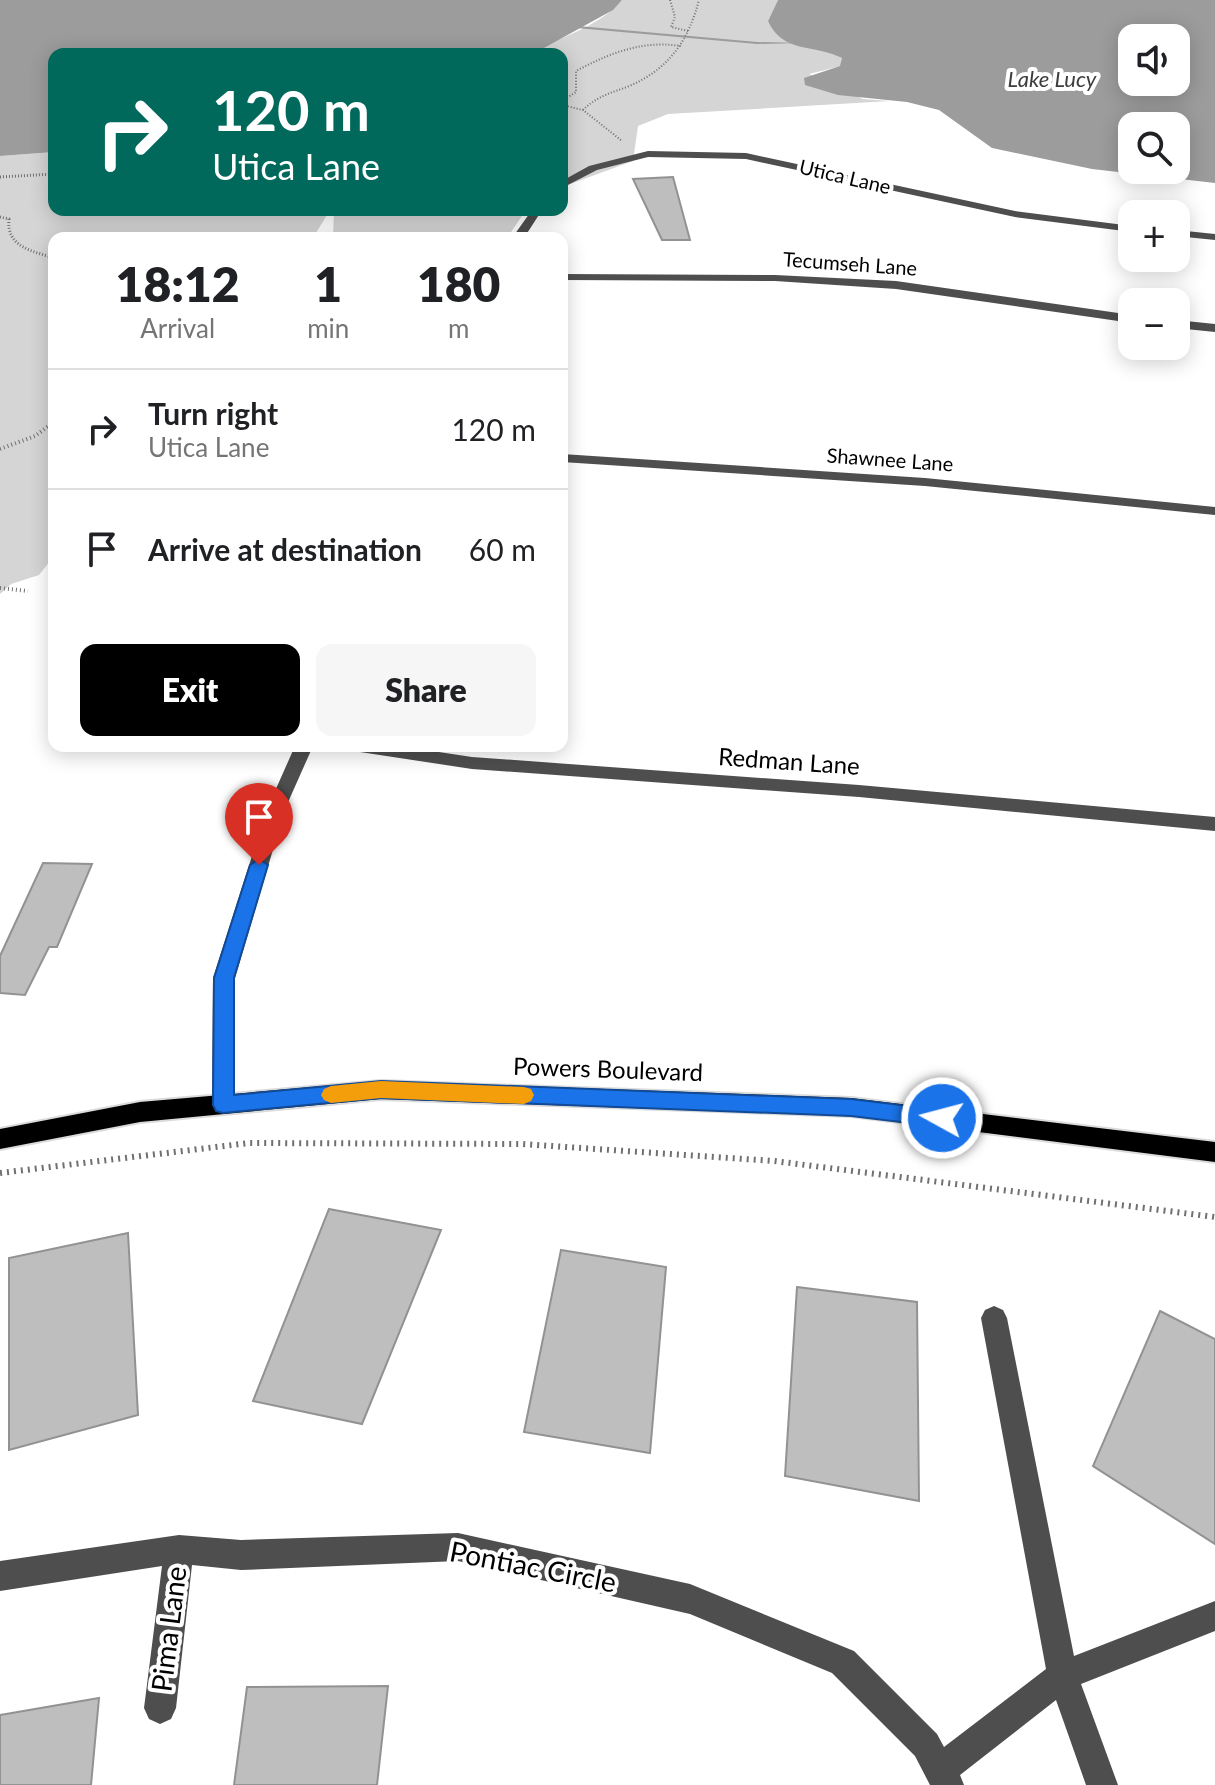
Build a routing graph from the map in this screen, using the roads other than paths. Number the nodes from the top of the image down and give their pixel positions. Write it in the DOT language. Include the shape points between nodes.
graph roads {
  1 [pos="568,182"];
  2 [pos="1118,227"];
  3 [pos="1190,234"];
  4 [pos="1215,237"];
  5 [pos="568,277"];
  6 [pos="1118,317"];
  7 [pos="1190,325"];
  8 [pos="1215,328"];
  9 [pos="568,458"];
  10 [pos="1215,511"];
  11 [pos="301,752"];
  12 [pos="400,752"];
  13 [pos="1215,824"];
  14 [pos="223,1105"];
  15 [pos="0,1139"];
  16 [pos="1215,1152"];
  17 [pos="994,1318"];
  18 [pos="179,1549"];
  19 [pos="0,1576"];
  20 [pos="1215,1616"];
  21 [pos="1063,1676"];
  22 [pos="160,1708"];
  23 [pos="944,1778"];
  24 [pos="1102,1785"];
  1 -- 2 [label="street, Utica Lane" via="593,168 639,156 746,156 1015,214"];
  3 -- 4 [label="street"];
  5 -- 6 [label="street, Tecumseh Lane" via="775,278 896,285"];
  7 -- 8 [label="street"];
  9 -- 10 [label="street, Shawnee Lane" via="925,482"];
  11 -- 14 [label="street" via="276,809 224,978"];
  12 -- 13 [label="street, Redman Lane" via="472,763"];
  14 -- 15 [label="main road, Powers Boulevard" via="140,1112"];
  14 -- 16 [label="main road, Powers Boulevard" via="381,1090 851,1107"];
  17 -- 21 [label="street"];
  18 -- 19 [label="street, Pontiac Circle"];
  18 -- 22 [label="street, Pima Lane"];
  18 -- 23 [label="street, Pontiac Circle" via="241,1555 458,1547 690,1599 843,1662 926,1745"];
  20 -- 21 [label="street"];
  21 -- 23 [label="street"];
  21 -- 24 [label="street"];
}
